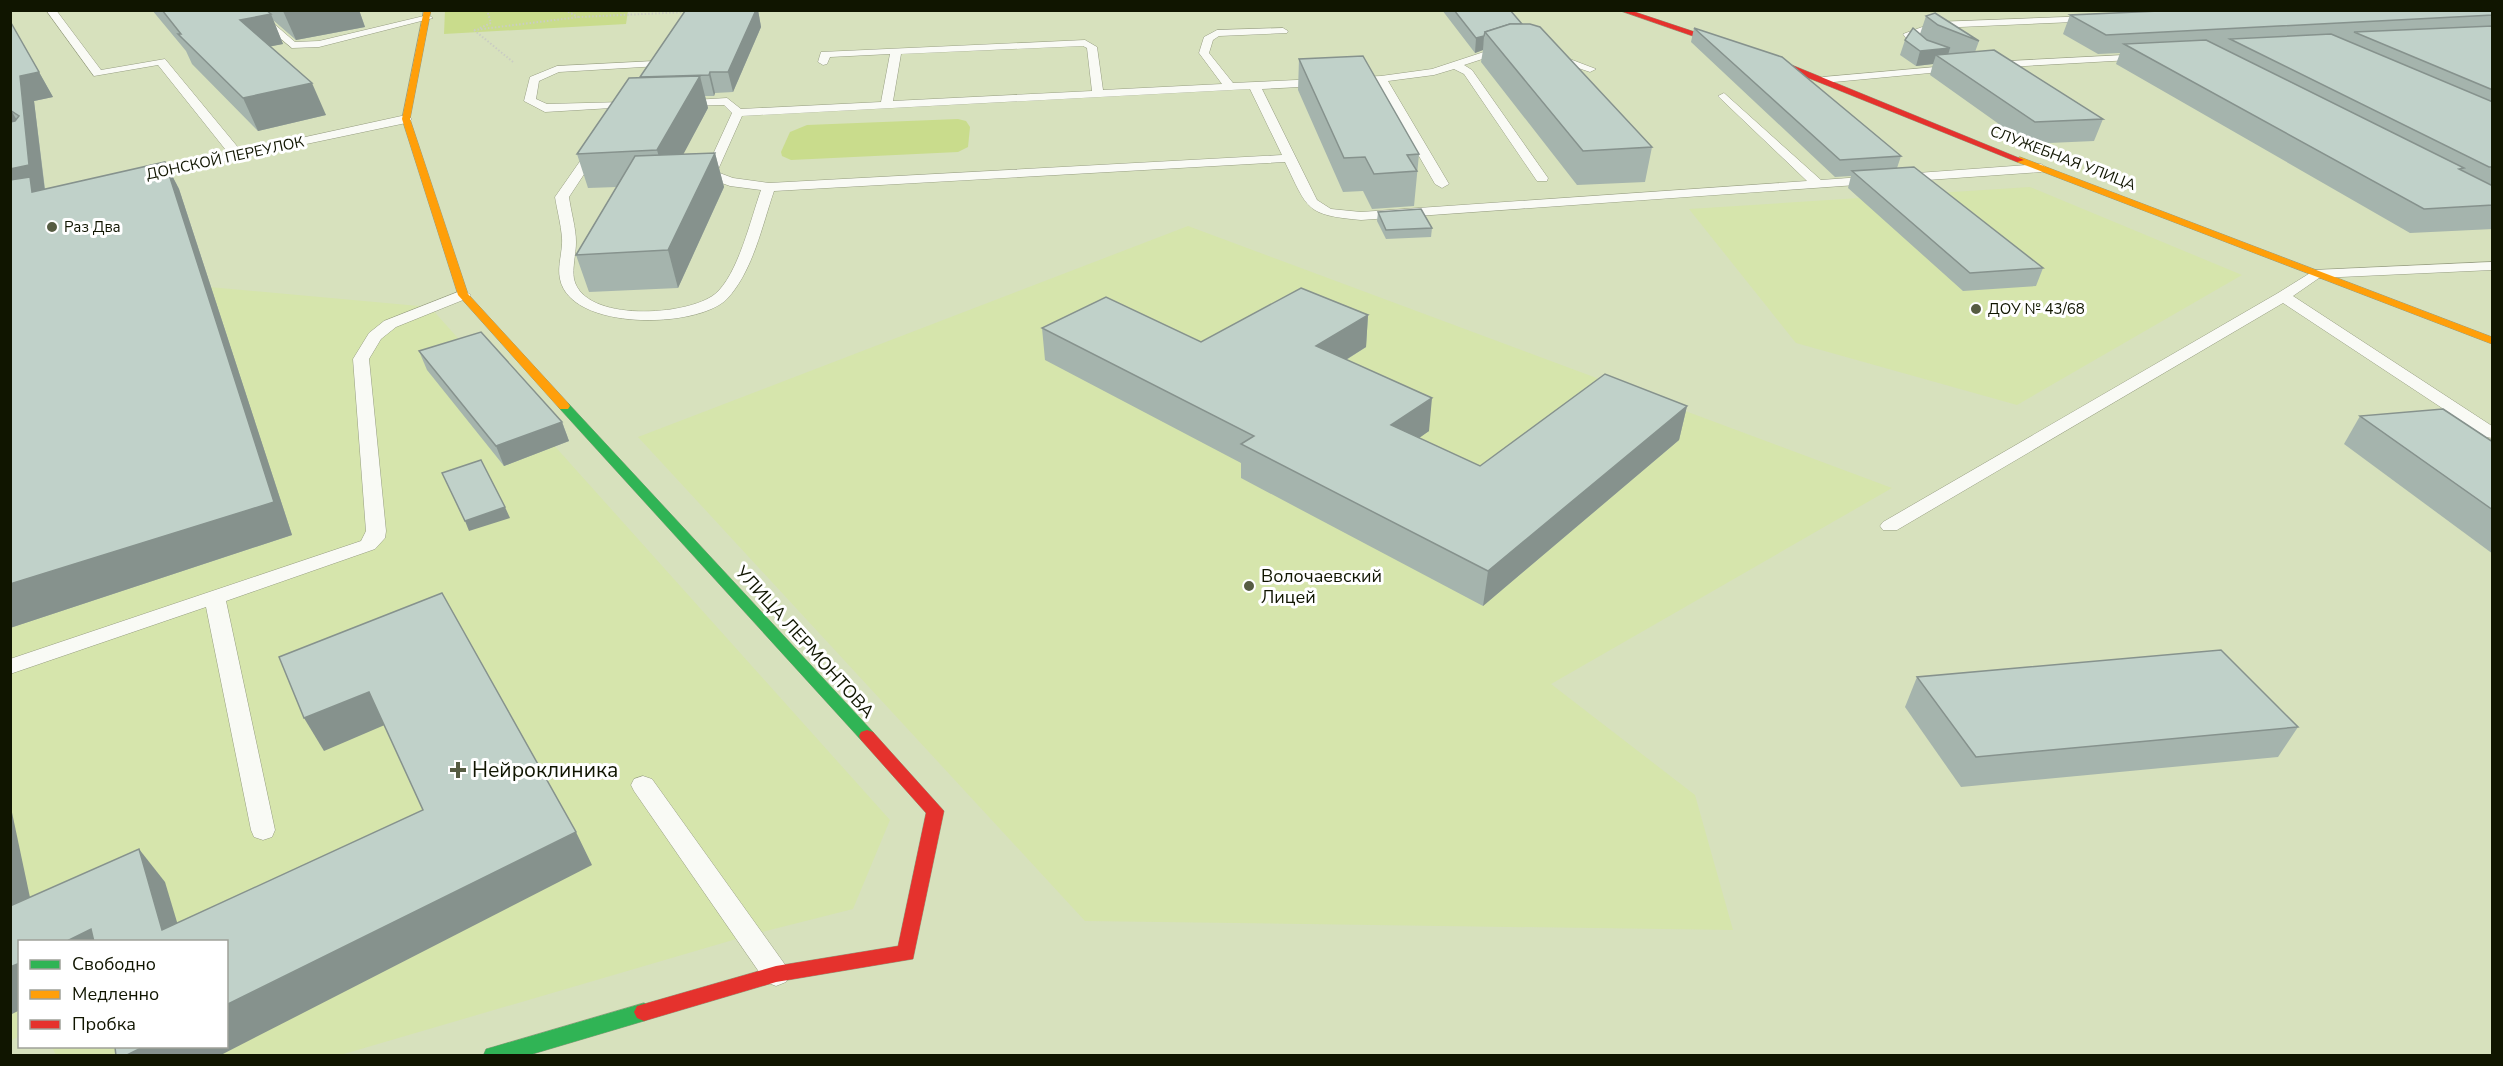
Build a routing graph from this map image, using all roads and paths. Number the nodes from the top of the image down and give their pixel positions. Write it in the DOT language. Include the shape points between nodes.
graph roads {
  1 [pos="51,10"];
  2 [pos="251,10"];
  3 [pos="487,10"];
  4 [pos="565,10"];
  5 [pos="1621,10"];
  6 [pos="695,12"];
  7 [pos="428,14"];
  8 [pos="579,17"];
  9 [pos="2100,18"];
  10 [pos="474,30"];
  11 [pos="1284,31"];
  12 [pos="1516,48"];
  13 [pos="896,51"];
  14 [pos="1538,51"];
  15 [pos="2151,57"];
  16 [pos="823,62"];
  17 [pos="655,64"];
  18 [pos="1454,64"];
  19 [pos="1973,66"];
  20 [pos="1590,69"];
  21 [pos="534,78"];
  22 [pos="1381,79"];
  23 [pos="1823,80"];
  24 [pos="1255,87"];
  25 [pos="1231,88"];
  26 [pos="1098,95"];
  27 [pos="1724,96"];
  28 [pos="670,104"];
  29 [pos="886,106"];
  30 [pos="738,113"];
  31 [pos="406,119"];
  32 [pos="237,155"];
  33 [pos="1289,158"];
  34 [pos="2041,168"];
  35 [pos="135,178"];
  36 [pos="1542,178"];
  37 [pos="1442,184"];
  38 [pos="1818,184"];
  39 [pos="769,187"];
  40 [pos="2493,266"];
  41 [pos="2315,273"];
  42 [pos="463,295"];
  43 [pos="2283,296"];
  44 [pos="2493,341"];
  45 [pos="2493,433"];
  46 [pos="1890,526"];
  47 [pos="215,599"];
  48 [pos="10,667"];
  49 [pos="643,785"];
  50 [pos="263,830"];
  51 [pos="776,974"];
  52 [pos="493,1056"];
  1 -- 32 [label="lane" via="98,74 161,61"];
  2 -- 7 [label="lane" via="292,45 319,44"];
  3 -- 10 [label="path" via="491,23"];
  4 -- 8 [label="path"];
  5 -- 23 [label="street, СЛУЖЕБНАЯ УЛИЦА"];
  6 -- 8 [label="path"];
  7 -- 31 [label="street"];
  8 -- 10 [label="path"];
  9 -- 19 [label="lane" via="1936,25 1908,34 1947,57"];
  10 -- 21 [label="path"];
  11 -- 25 [label="lane" via="1217,33 1208,39 1204,53"];
  12 -- 18 [label="lane"];
  13 -- 16 [label="lane" via="825,54"];
  13 -- 26 [label="lane" via="1084,43 1092,47"];
  13 -- 29 [label="lane"];
  14 -- 20 [label="lane"];
  15 -- 19 [label="lane"];
  17 -- 21 [label="lane" via="557,69"];
  18 -- 22 [label="lane" via="1434,72"];
  18 -- 36 [label="lane" via="1468,72"];
  19 -- 23 [label="lane"];
  21 -- 39 [label="lane" via="530,101 545,108 630,105 609,128 562,197 569,239 567,280 581,301 614,313 653,317 684,312 719,298 735,280"];
  22 -- 24 [label="lane"];
  22 -- 37 [label="lane"];
  23 -- 34 [label="street, СЛУЖЕБНАЯ УЛИЦА"];
  24 -- 25 [label="lane"];
  24 -- 33 [label="lane"];
  25 -- 26 [label="lane"];
  26 -- 29 [label="lane"];
  27 -- 38 [label="lane"];
  28 -- 30 [label="lane" via="728,101"];
  29 -- 30 [label="lane"];
  30 -- 39 [label="lane" via="710,174 730,182"];
  31 -- 32 [label="lane, ДОНСКОЙ ПЕРЕУЛОК"];
  31 -- 42 [label="street, УЛИЦА ЛЕРМОНТОВА"];
  32 -- 35 [label="lane, ДОНСКОЙ ПЕРЕУЛОК"];
  33 -- 38 [label="lane" via="1311,202 1328,213 1361,216"];
  33 -- 39 [label="lane"];
  34 -- 38 [label="lane"];
  34 -- 41 [label="street, СЛУЖЕБНАЯ УЛИЦА"];
  40 -- 41 [label="lane"];
  41 -- 43 [label="lane"];
  41 -- 44 [label="street, СЛУЖЕБНАЯ УЛИЦА"];
  42 -- 47 [label="lane" via="390,324 375,336 361,359 375,538 357,551"];
  42 -- 51 [label="street, УЛИЦА ЛЕРМОНТОВА" via="935,811 906,953"];
  43 -- 45 [label="lane"];
  43 -- 46 [label="lane"];
  47 -- 48 [label="lane"];
  47 -- 50 [label="lane"];
  49 -- 51 [label="lane"];
  51 -- 52 [label="street, УЛИЦА ЛЕРМОНТОВА"];
}
